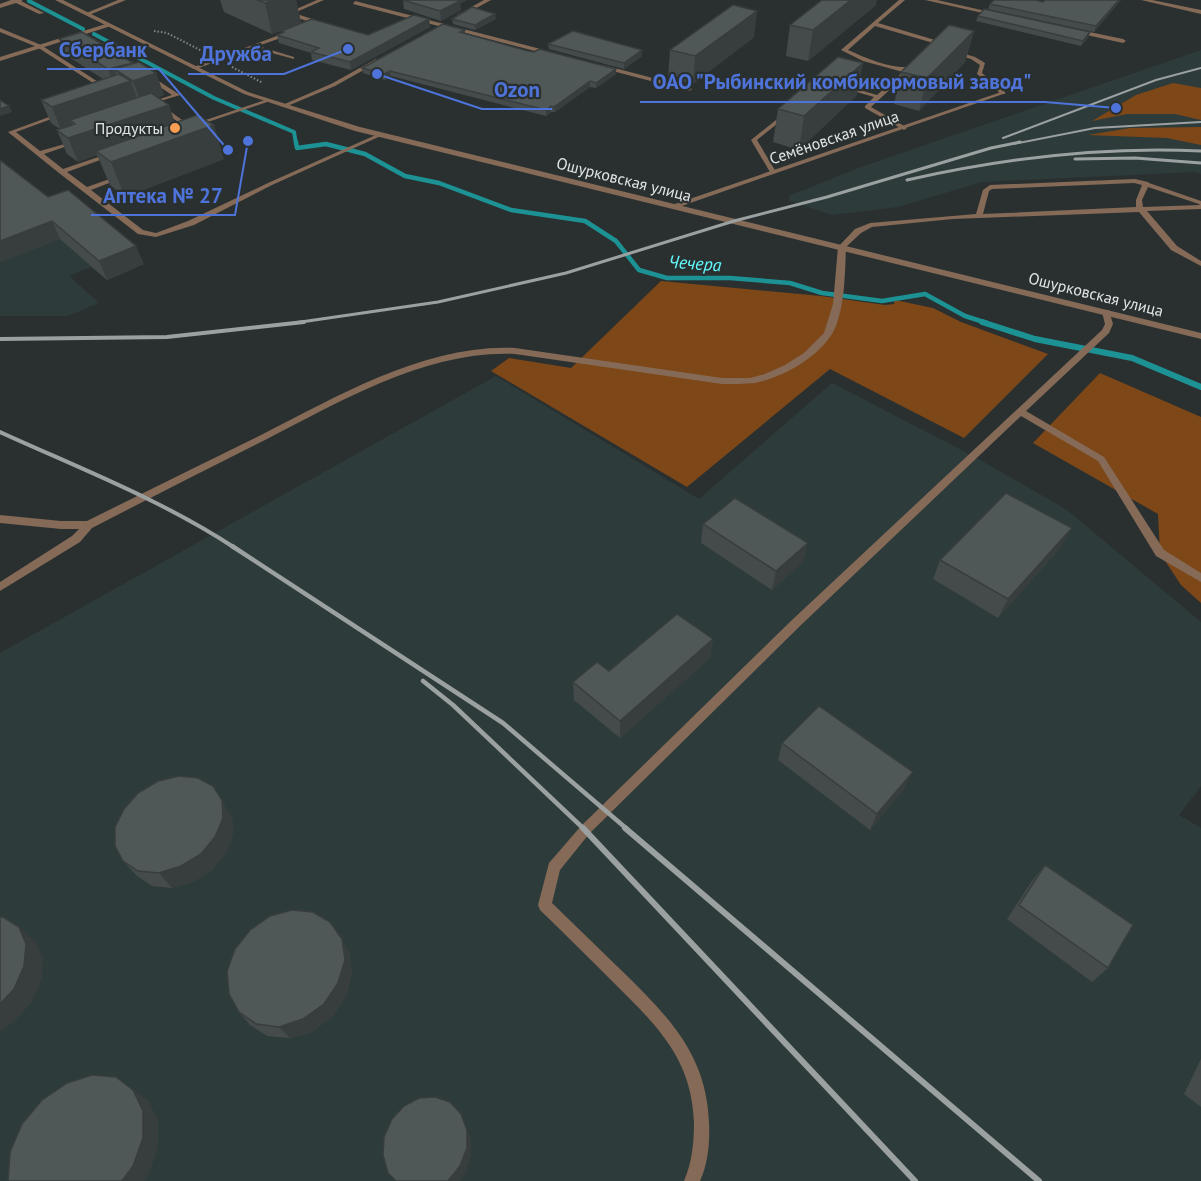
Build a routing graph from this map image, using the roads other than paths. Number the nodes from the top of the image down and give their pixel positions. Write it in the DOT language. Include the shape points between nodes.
graph roads {
  1 [pos="17,0"];
  2 [pos="58,0"];
  3 [pos="123,0"];
  4 [pos="321,0"];
  5 [pos="488,0"];
  6 [pos="902,0"];
  7 [pos="928,0"];
  8 [pos="1144,0"];
  9 [pos="354,3"];
  10 [pos="0,6"];
  11 [pos="281,11"];
  12 [pos="1201,12"];
  13 [pos="41,14"];
  14 [pos="87,14"];
  15 [pos="290,14"];
  16 [pos="1008,17"];
  17 [pos="875,24"];
  18 [pos="109,25"];
  19 [pos="442,25"];
  20 [pos="1066,29"];
  21 [pos="0,30"];
  22 [pos="433,30"];
  23 [pos="1123,41"];
  24 [pos="39,46"];
  25 [pos="254,47"];
  26 [pos="933,51"];
  27 [pos="943,51"];
  28 [pos="387,56"];
  29 [pos="566,57"];
  30 [pos="292,58"];
  31 [pos="0,59"];
  32 [pos="913,65"];
  33 [pos="599,66"];
  34 [pos="194,68"];
  35 [pos="907,71"];
  36 [pos="141,82"];
  37 [pos="835,85"];
  38 [pos="689,89"];
  39 [pos="1003,93"];
  40 [pos="103,96"];
  41 [pos="879,97"];
  42 [pos="267,100"];
  43 [pos="153,103"];
  44 [pos="143,106"];
  45 [pos="283,106"];
  46 [pos="165,110"];
  47 [pos="789,111"];
  48 [pos="66,113"];
  49 [pos="154,114"];
  50 [pos="189,127"];
  51 [pos="904,128"];
  52 [pos="178,130"];
  53 [pos="197,132"];
  54 [pos="380,135"];
  55 [pos="80,140"];
  56 [pos="125,150"];
  57 [pos="38,154"];
  58 [pos="61,172"];
  59 [pos="773,172"];
  60 [pos="128,174"];
  61 [pos="1146,183"];
  62 [pos="85,190"];
  63 [pos="1201,203"];
  64 [pos="673,206"];
  65 [pos="1201,207"];
  66 [pos="1140,208"];
  67 [pos="979,216"];
  68 [pos="842,247"];
  69 [pos="1201,264"];
  70 [pos="1106,312"];
  71 [pos="1201,336"];
  72 [pos="1021,412"];
  73 [pos="0,519"];
  74 [pos="88,525"];
  75 [pos="1201,578"];
  76 [pos="0,587"];
  77 [pos="692,1181"];
  1 -- 10 [label="lane"];
  1 -- 13 [label="lane"];
  2 -- 14 [label="street, Ошурковская улица"];
  3 -- 14 [label="lane"];
  4 -- 15 [label="lane"];
  5 -- 19 [label="street"];
  6 -- 17 [label="lane"];
  7 -- 16 [label="street"];
  8 -- 12 [label="street"];
  9 -- 19 [label="street"];
  11 -- 15 [label="lane"];
  14 -- 18 [label="street, Ошурковская улица"];
  15 -- 25 [label="lane" via="310,20 310,24"];
  17 -- 27 [label="lane" via="943,44"];
  17 -- 35 [label="lane" via="844,50"];
  18 -- 24 [label="street"];
  18 -- 34 [label="street, Ошурковская улица"];
  19 -- 22 [label="street"];
  19 -- 29 [label="street"];
  20 -- 23 [label="street"];
  21 -- 24 [label="lane"];
  24 -- 31 [label="street"];
  24 -- 40 [label="lane" via="110,91"];
  25 -- 30 [label="lane"];
  25 -- 34 [label="lane"];
  26 -- 27 [label="lane"];
  27 -- 39 [label="lane" via="983,64 979,73"];
  28 -- 45 [label="street"];
  32 -- 35 [label="lane"];
  33 -- 38 [label="street"];
  34 -- 42 [label="street, Ошурковская улица"];
  35 -- 41 [label="lane"];
  36 -- 43 [label="lane" via="152,79 177,95"];
  37 -- 41 [label="lane"];
  39 -- 51 [label="street, Семёновская улица"];
  41 -- 51 [label="lane" via="867,107"];
  42 -- 45 [label="street, Ошурковская улица"];
  42 -- 50 [label="lane"];
  43 -- 44 [label="lane"];
  43 -- 46 [label="lane"];
  45 -- 54 [label="street, Ошурковская улица"];
  46 -- 49 [label="lane"];
  46 -- 50 [label="lane"];
  47 -- 59 [label="lane" via="754,140"];
  48 -- 57 [label="lane" via="11,132"];
  50 -- 52 [label="lane"];
  50 -- 53 [label="lane"];
  51 -- 59 [label="street, Семёновская улица"];
  54 -- 62 [label="lane" via="191,223 156,234 141,232"];
  54 -- 64 [label="street, Ошурковская улица"];
  55 -- 57 [label="lane"];
  56 -- 58 [label="lane"];
  57 -- 58 [label="lane"];
  58 -- 62 [label="lane"];
  59 -- 64 [label="street, Семёновская улица"];
  60 -- 62 [label="lane"];
  61 -- 63 [label="lane"];
  61 -- 66 [label="lane" via="1139,196"];
  61 -- 67 [label="lane" via="1122,180 990,187"];
  64 -- 68 [label="street, Ошурковская улица"];
  65 -- 66 [label="lane"];
  66 -- 67 [label="lane"];
  66 -- 69 [label="lane" via="1174,248"];
  67 -- 68 [label="lane" via="870,225"];
  68 -- 70 [label="street, Ошурковская улица"];
  68 -- 74 [label="lane" via="842,269 828,334 807,353 771,375 722,381 515,351 450,356 398,373 331,403"];
  70 -- 71 [label="street, Ошурковская улица"];
  70 -- 72 [label="lane" via="1106,331"];
  72 -- 75 [label="lane" via="1101,459 1160,552"];
  72 -- 77 [label="lane" via="796,623 585,830 554,867 545,905 655,1014 680,1045 693,1072 701,1103 702,1137"];
  73 -- 74 [label="lane"];
  74 -- 76 [label="lane" via="76,539"];
}
